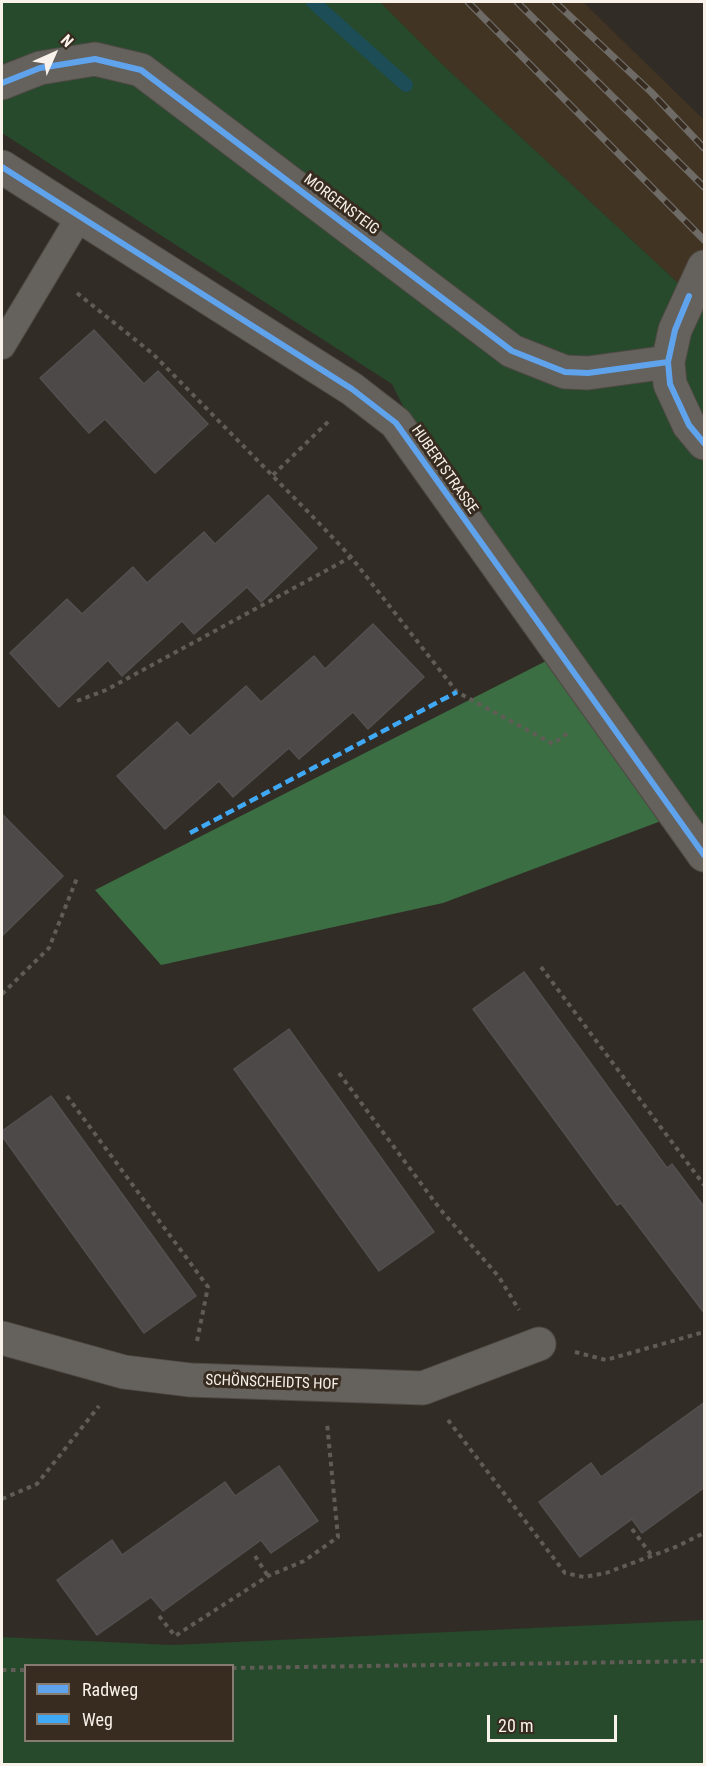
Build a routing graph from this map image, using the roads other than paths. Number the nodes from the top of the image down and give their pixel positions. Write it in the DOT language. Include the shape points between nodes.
graph roads {
  1 [pos="2,83"];
  2 [pos="2,167"];
  3 [pos="80,216"];
  4 [pos="705,267"];
  5 [pos="2,346"];
  6 [pos="668,362"];
  7 [pos="705,443"];
  8 [pos="705,855"];
  9 [pos="2,1338"];
  10 [pos="539,1344"];
  1 -- 6 [label="street, MORGENSTEIG" via="40,69 95,59 141,70 512,351 565,372 588,373"];
  2 -- 3 [label="street, HUBERTSTRASSE"];
  3 -- 5 [label="lane"];
  3 -- 8 [label="street, HUBERTSTRASSE" via="352,389 396,423"];
  4 -- 6 [label="street" via="675,330"];
  6 -- 7 [label="street" via="670,384 689,425"];
  9 -- 10 [label="street, SCHÖNSCHEIDTS HOF" via="124,1372 190,1380 423,1388"];
}
